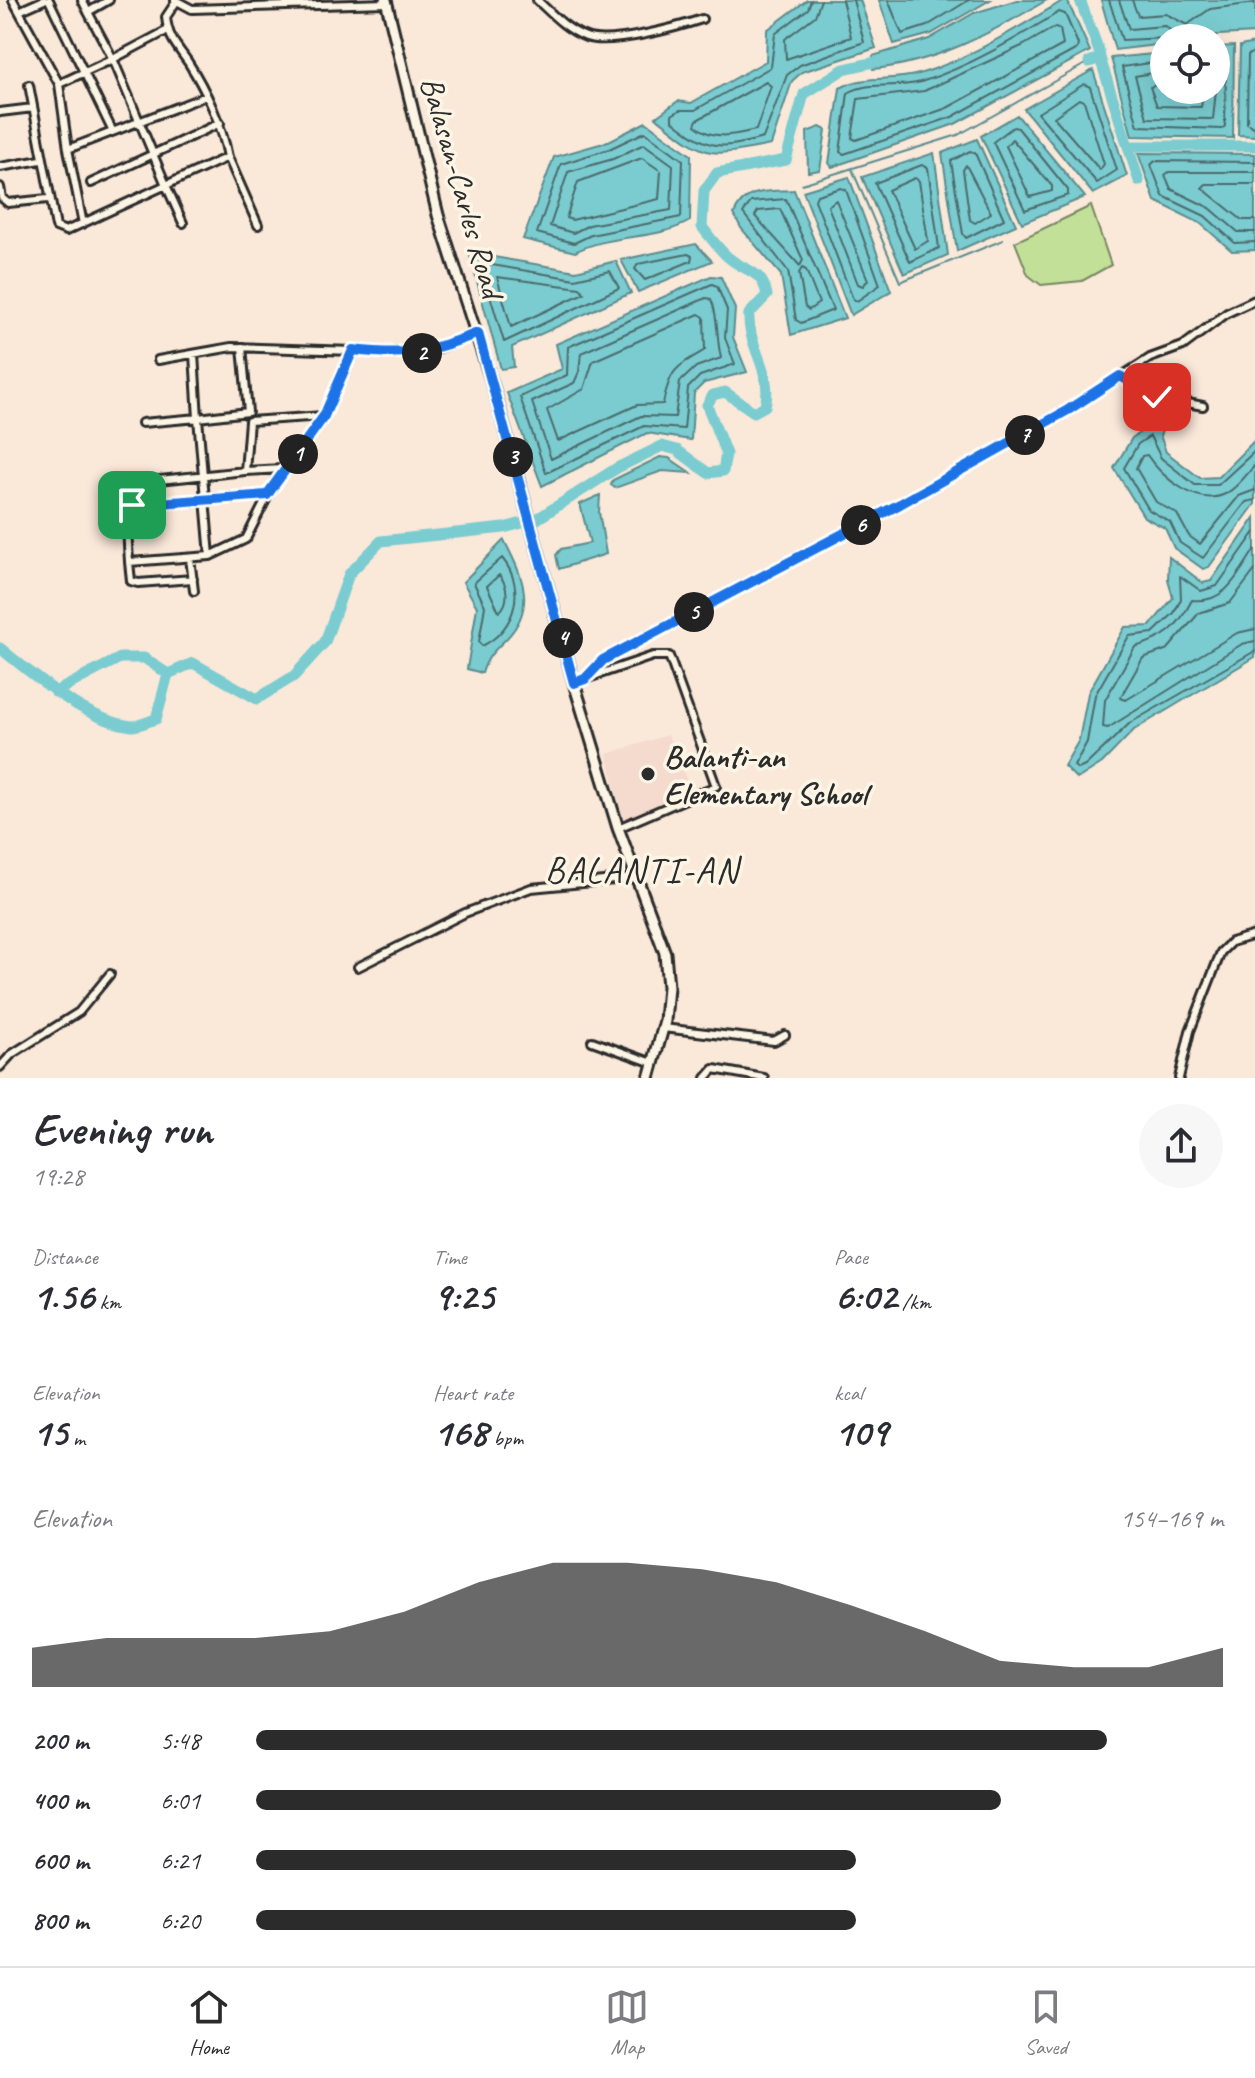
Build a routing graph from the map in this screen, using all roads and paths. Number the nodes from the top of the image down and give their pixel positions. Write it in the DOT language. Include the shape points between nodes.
graph roads {
  1 [pos="13,0"];
  2 [pos="47,0"];
  3 [pos="82,0"];
  4 [pos="109,0"];
  5 [pos="537,0"];
  6 [pos="176,1"];
  7 [pos="386,2"];
  8 [pos="19,11"];
  9 [pos="88,12"];
  10 [pos="702,19"];
  11 [pos="168,30"];
  12 [pos="113,59"];
  13 [pos="86,71"];
  14 [pos="59,84"];
  15 [pos="29,85"];
  16 [pos="206,96"];
  17 [pos="33,108"];
  18 [pos="0,112"];
  19 [pos="140,122"];
  20 [pos="220,123"];
  21 [pos="112,130"];
  22 [pos="68,149"];
  23 [pos="154,155"];
  24 [pos="228,157"];
  25 [pos="41,160"];
  26 [pos="0,167"];
  27 [pos="91,183"];
  28 [pos="166,185"];
  29 [pos="0,187"];
  30 [pos="48,199"];
  31 [pos="183,223"];
  32 [pos="83,224"];
  33 [pos="258,225"];
  34 [pos="1255,300"];
  35 [pos="478,333"];
  36 [pos="242,347"];
  37 [pos="353,350"];
  38 [pos="194,354"];
  39 [pos="158,360"];
  40 [pos="1120,376"];
  41 [pos="1203,406"];
  42 [pos="248,412"];
  43 [pos="324,416"];
  44 [pos="198,418"];
  45 [pos="249,421"];
  46 [pos="142,423"];
  47 [pos="283,469"];
  48 [pos="245,471"];
  49 [pos="203,475"];
  50 [pos="150,481"];
  51 [pos="267,495"];
  52 [pos="205,501"];
  53 [pos="210,556"];
  54 [pos="190,558"];
  55 [pos="129,562"];
  56 [pos="193,579"];
  57 [pos="194,591"];
  58 [pos="585,679"];
  59 [pos="574,683"];
  60 [pos="618,828"];
  61 [pos="635,878"];
  62 [pos="1255,935"];
  63 [pos="358,967"];
  64 [pos="110,974"];
  65 [pos="663,1028"];
  66 [pos="785,1035"];
  67 [pos="592,1041"];
  68 [pos="653,1063"];
  69 [pos="0,1067"];
  70 [pos="649,1078"];
  71 [pos="706,1078"];
  72 [pos="764,1078"];
  73 [pos="1179,1078"];
  1 -- 8 [label="street"];
  2 -- 8 [label="street"];
  2 -- 13 [label="street"];
  3 -- 9 [label="street"];
  4 -- 9 [label="street"];
  5 -- 10 [label="street" via="588,38"];
  6 -- 7 [label="street" via="192,9"];
  6 -- 11 [label="street" via="166,17"];
  7 -- 35 [label="main road, Balasan-Carles Road" via="438,215"];
  8 -- 14 [label="street"];
  9 -- 12 [label="street"];
  11 -- 12 [label="street"];
  11 -- 16 [label="street"];
  12 -- 13 [label="street"];
  12 -- 19 [label="street"];
  13 -- 14 [label="street"];
  13 -- 21 [label="street"];
  14 -- 22 [label="street"];
  15 -- 17 [label="street"];
  16 -- 19 [label="street"];
  16 -- 20 [label="street"];
  17 -- 18 [label="street"];
  17 -- 25 [label="street"];
  19 -- 21 [label="street"];
  19 -- 23 [label="street"];
  20 -- 23 [label="street"];
  20 -- 24 [label="street"];
  21 -- 22 [label="street"];
  22 -- 32 [label="street"];
  23 -- 27 [label="street"];
  23 -- 28 [label="street"];
  24 -- 28 [label="street"];
  24 -- 33 [label="street"];
  25 -- 26 [label="street"];
  25 -- 30 [label="street"];
  28 -- 31 [label="street"];
  28 -- 32 [label="street"];
  29 -- 30 [label="street" via="8,203"];
  30 -- 32 [label="street" via="56,227 66,231"];
  34 -- 40 [label="street" via="1227,313 1183,346"];
  35 -- 37 [label="street" via="430,352"];
  35 -- 59 [label="main road, Balasan-Carles Road"];
  36 -- 37 [label="street"];
  36 -- 38 [label="street"];
  36 -- 42 [label="street"];
  37 -- 43 [label="street"];
  38 -- 39 [label="street"];
  38 -- 44 [label="street"];
  40 -- 41 [label="street" via="1157,397"];
  40 -- 58 [label="street" via="900,504 603,660"];
  42 -- 44 [label="street"];
  42 -- 45 [label="street"];
  43 -- 45 [label="street"];
  43 -- 47 [label="street"];
  44 -- 46 [label="street"];
  44 -- 49 [label="street"];
  45 -- 48 [label="street"];
  47 -- 48 [label="street"];
  47 -- 51 [label="street"];
  48 -- 49 [label="street"];
  49 -- 50 [label="street"];
  49 -- 52 [label="street"];
  51 -- 52 [label="street"];
  51 -- 53 [label="street" via="246,539"];
  52 -- 53 [label="street"];
  52 -- 55 [label="street" via="132,505 126,510"];
  53 -- 54 [label="street"];
  54 -- 55 [label="street"];
  54 -- 56 [label="street"];
  55 -- 56 [label="street" via="131,581 138,583"];
  56 -- 57 [label="street"];
  58 -- 59 [label="street"];
  58 -- 60 [label="street" via="653,656 669,656 716,786"];
  59 -- 60 [label="main road, Balasan-Carles Road"];
  60 -- 61 [label="main road, Balasan-Carles Road"];
  61 -- 63 [label="street" via="531,888 465,913"];
  61 -- 65 [label="main road, Balasan-Carles Road" via="665,953"];
  62 -- 73 [label="street" via="1231,942 1221,952 1205,987"];
  64 -- 69 [label="street" via="79,1012"];
  65 -- 66 [label="street" via="774,1041"];
  65 -- 68 [label="main road, Balasan-Carles Road"];
  67 -- 68 [label="street"];
  68 -- 70 [label="main road, Balasan-Carles Road"];
  71 -- 72 [label="street" via="714,1069"];
}
